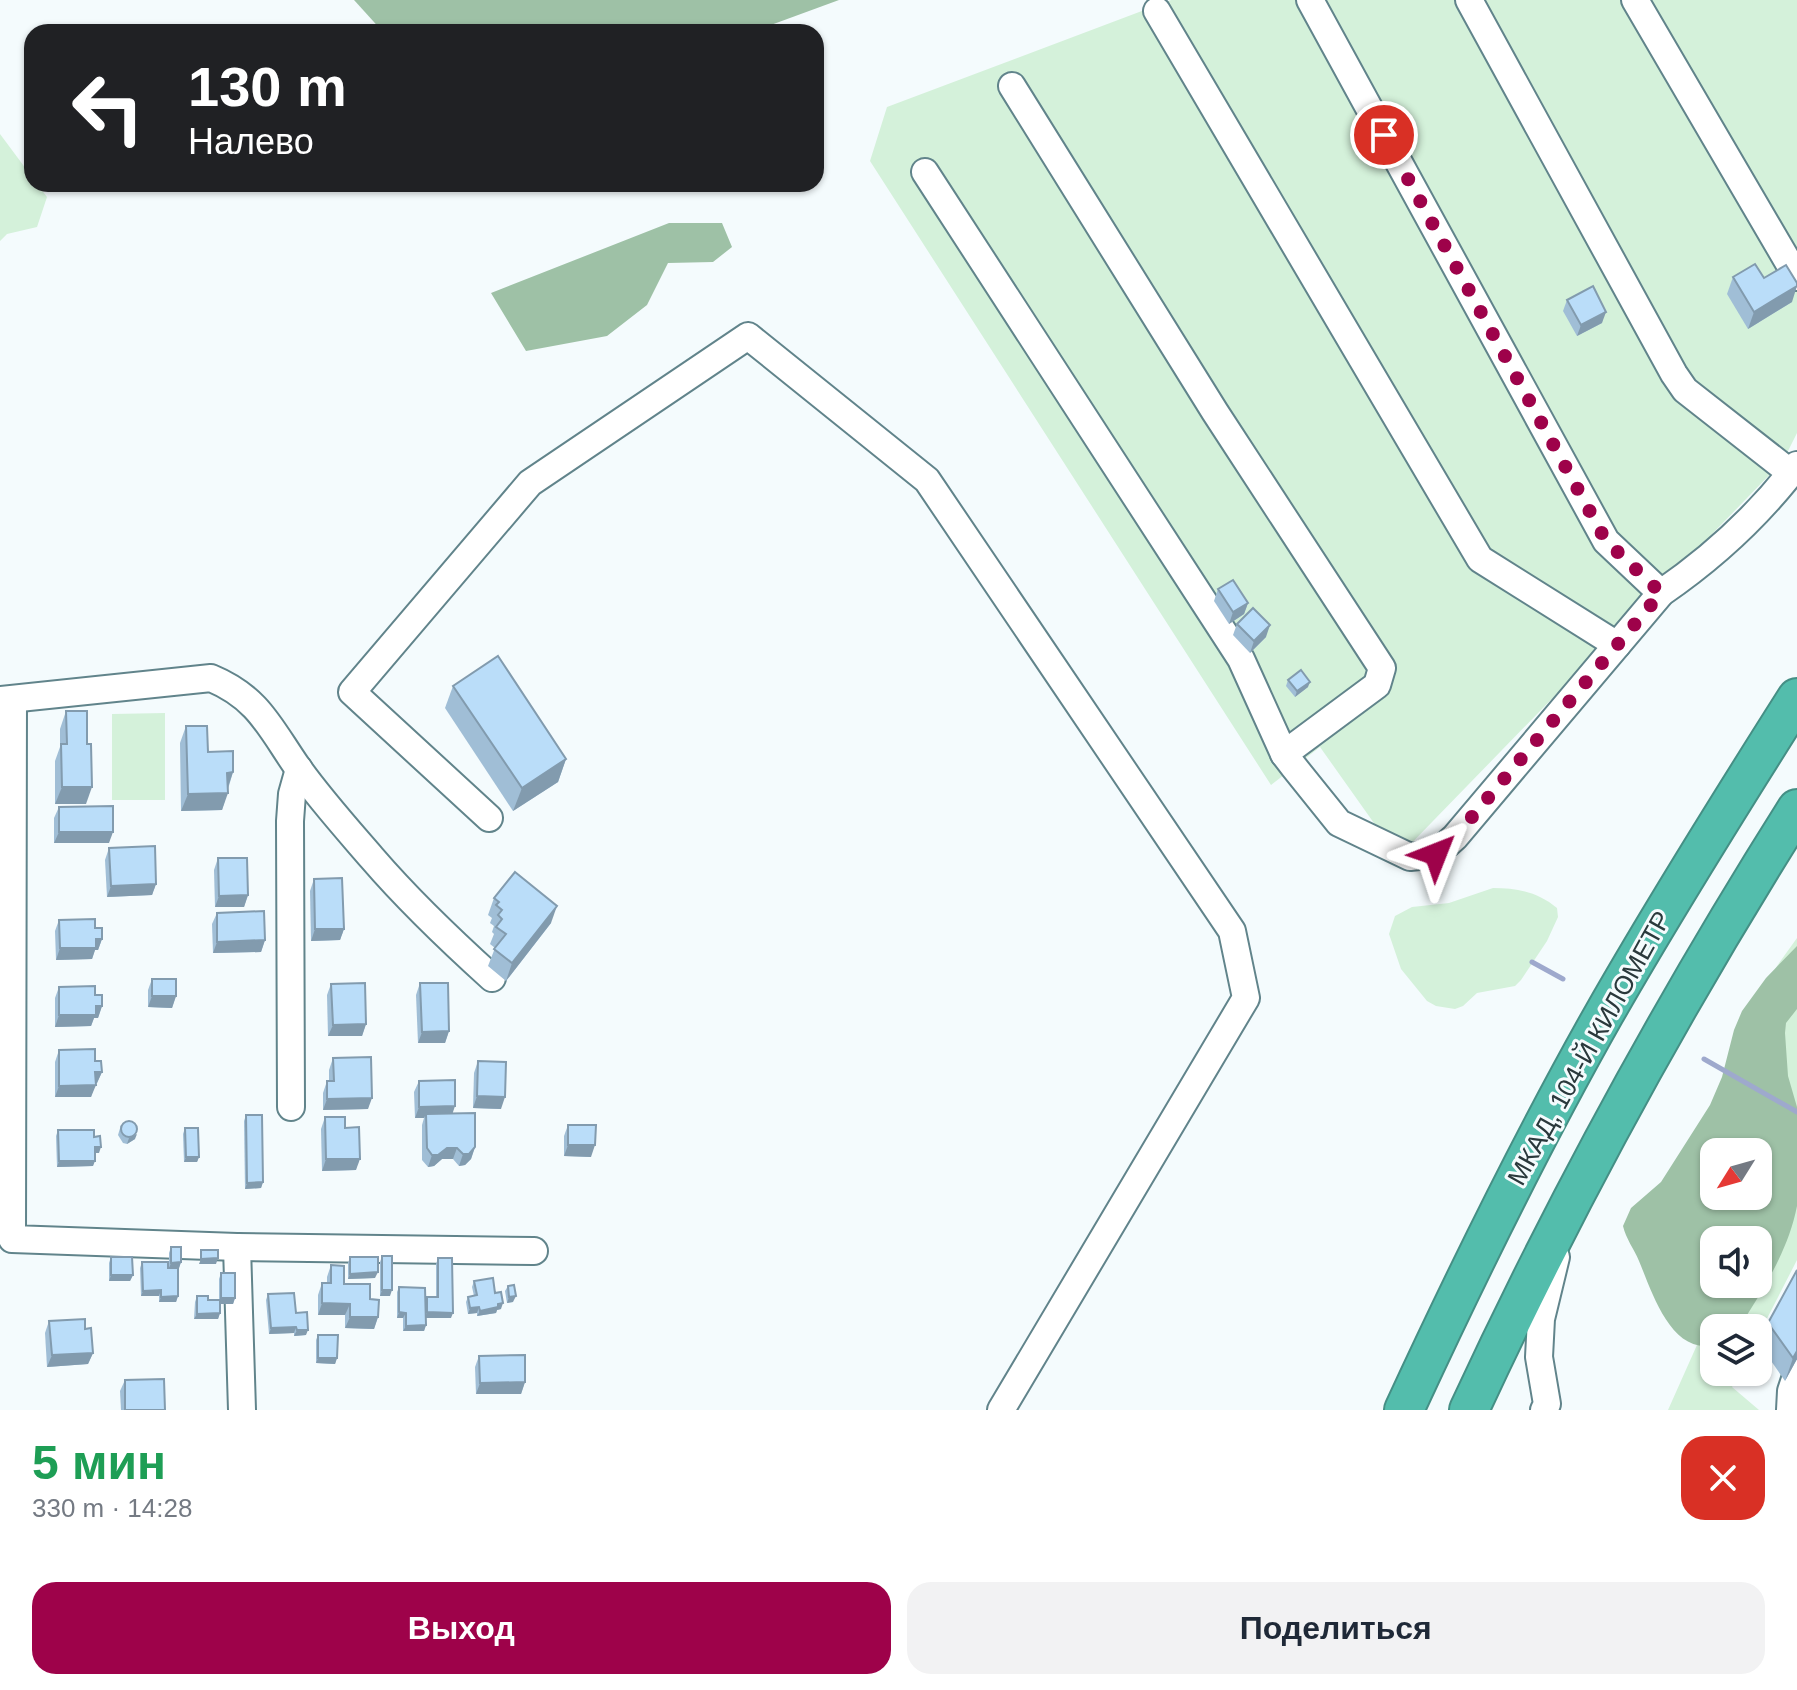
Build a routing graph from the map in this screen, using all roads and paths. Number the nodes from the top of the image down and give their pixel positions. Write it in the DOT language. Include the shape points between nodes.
graph roads {
  1 [pos="1310,0"];
  2 [pos="1469,0"];
  3 [pos="1635,0"];
  4 [pos="1157,11"];
  5 [pos="1012,86"];
  6 [pos="925,172"];
  7 [pos="1797,277"];
  8 [pos="1794,469"];
  9 [pos="1661,593"];
  10 [pos="1617,645"];
  11 [pos="1797,698"];
  12 [pos="6,700"];
  13 [pos="1284,754"];
  14 [pos="299,769"];
  15 [pos="1797,809"];
  16 [pos="489,818"];
  17 [pos="492,978"];
  18 [pos="291,1107"];
  19 [pos="1568,1207"];
  20 [pos="237,1247"];
  21 [pos="534,1251"];
  22 [pos="1797,1373"];
  23 [pos="1404,1407"];
  24 [pos="242,1410"];
  25 [pos="1001,1410"];
  26 [pos="1469,1410"];
  27 [pos="1544,1410"];
  28 [pos="1790,1410"];
  1 -- 9 [label="street" via="1606,541"];
  2 -- 8 [label="street" via="1685,390"];
  3 -- 7 [label="street"];
  4 -- 10 [label="street" via="1480,559"];
  5 -- 13 [label="street" via="1382,668 1377,685"];
  6 -- 13 [label="street" via="1241,659"];
  8 -- 9 [label="street" via="1737,532"];
  9 -- 10 [label="street"];
  10 -- 13 [label="street" via="1436,854 1410,857 1339,823"];
  11 -- 23 [label="highway, МКАД, 104-Й КИЛОМЕТР" via="1604,1014 1515,1180"];
  12 -- 14 [label="street" via="211,678 249,700"];
  12 -- 20 [label="street" via="12,1239"];
  14 -- 17 [label="street" via="431,922"];
  14 -- 18 [label="street" via="290,821"];
  15 -- 19 [label="highway" via="1656,1044"];
  16 -- 25 [label="street" via="352,692 530,483 748,336 927,480 1232,931 1246,998"];
  19 -- 26 [label="highway"];
  19 -- 27 [label="street" via="1541,1319"];
  20 -- 21 [label="street"];
  20 -- 24 [label="street"];
  22 -- 28 [label="street"];
}
